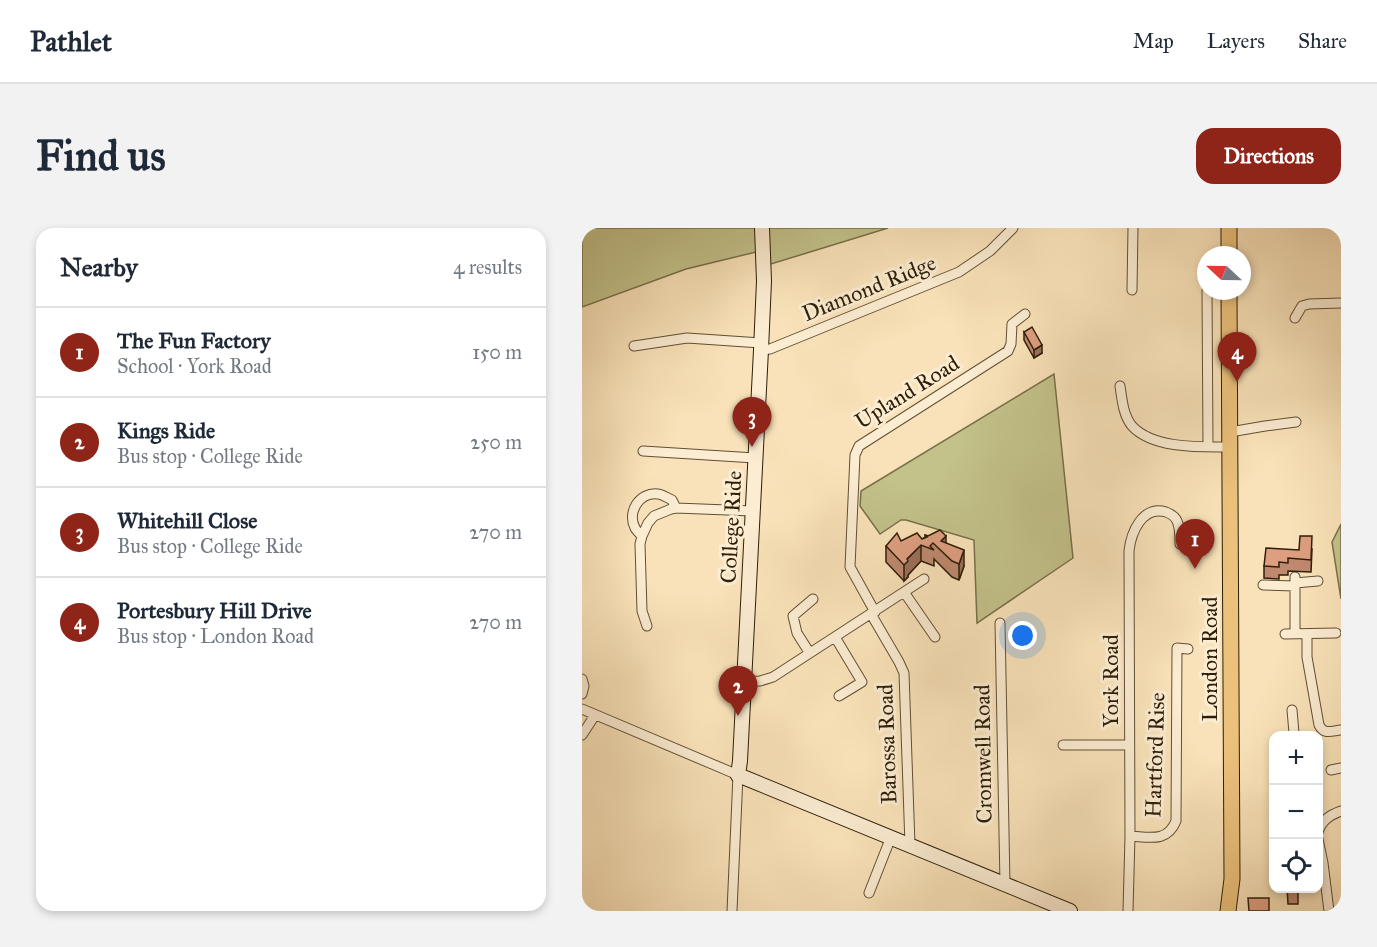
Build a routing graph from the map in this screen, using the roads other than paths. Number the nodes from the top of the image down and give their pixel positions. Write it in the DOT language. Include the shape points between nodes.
graph roads {
  1 [pos="762,228"];
  2 [pos="1013,228"];
  3 [pos="1133,228"];
  4 [pos="1229,228"];
  5 [pos="1229,246"];
  6 [pos="1132,290"];
  7 [pos="1207,300"];
  8 [pos="1229,300"];
  9 [pos="1341,303"];
  10 [pos="1025,314"];
  11 [pos="1295,318"];
  12 [pos="634,346"];
  13 [pos="761,346"];
  14 [pos="1120,386"];
  15 [pos="1296,422"];
  16 [pos="1230,440"];
  17 [pos="1208,447"];
  18 [pos="643,451"];
  19 [pos="755,458"];
  20 [pos="676,508"];
  21 [pos="753,511"];
  22 [pos="642,536"];
  23 [pos="1180,544"];
  24 [pos="924,579"];
  25 [pos="1318,580"];
  26 [pos="1295,582"];
  27 [pos="1263,585"];
  28 [pos="904,592"];
  29 [pos="813,599"];
  30 [pos="873,613"];
  31 [pos="1000,623"];
  32 [pos="647,626"];
  33 [pos="1295,633"];
  34 [pos="1336,633"];
  35 [pos="1285,634"];
  36 [pos="1307,635"];
  37 [pos="835,638"];
  38 [pos="935,638"];
  39 [pos="1188,649"];
  40 [pos="809,652"];
  41 [pos="582,679"];
  42 [pos="744,682"];
  43 [pos="582,694"];
  44 [pos="839,696"];
  45 [pos="582,710"];
  46 [pos="1292,710"];
  47 [pos="595,715"];
  48 [pos="1341,730"];
  49 [pos="1294,731"];
  50 [pos="582,735"];
  51 [pos="1063,745"];
  52 [pos="1129,745"];
  53 [pos="738,775"];
  54 [pos="1341,811"];
  55 [pos="1323,818"];
  56 [pos="1130,836"];
  57 [pos="891,837"];
  58 [pos="910,845"];
  59 [pos="1323,863"];
  60 [pos="1232,882"];
  61 [pos="1005,884"];
  62 [pos="869,893"];
  63 [pos="732,911"];
  64 [pos="1070,911"];
  65 [pos="1128,911"];
  66 [pos="1228,911"];
  67 [pos="1236,911"];
  68 [pos="1329,911"];
  1 -- 13 [label="street, College Ride"];
  2 -- 13 [label="street, Diamond Ridge" via="959,272 770,349"];
  3 -- 6 [label="street"];
  4 -- 5 [label="main road"];
  7 -- 17 [label="street"];
  8 -- 16 [label="main road, London Road"];
  9 -- 11 [label="street" via="1302,306"];
  10 -- 30 [label="street, Upland Road" via="1008,325 1008,351 859,446 855,454 850,567"];
  12 -- 13 [label="street" via="687,338"];
  13 -- 19 [label="street, College Ride"];
  14 -- 17 [label="street" via="1124,411 1131,425 1144,436 1190,447"];
  15 -- 16 [label="street" via="1265,426"];
  16 -- 17 [label="street"];
  16 -- 60 [label="main road, London Road"];
  18 -- 19 [label="street"];
  19 -- 21 [label="street, College Ride"];
  20 -- 21 [label="street"];
  20 -- 22 [label="street" via="654,516"];
  20 -- 22 [label="street" via="672,500 659,494 640,499 632,517"];
  21 -- 42 [label="street, College Ride"];
  22 -- 32 [label="street" via="642,610"];
  23 -- 52 [label="street, York Road" via="1175,516 1154,511 1144,516 1130,541"];
  24 -- 28 [label="street"];
  25 -- 26 [label="street"];
  26 -- 27 [label="street"];
  26 -- 33 [label="street"];
  28 -- 30 [label="street"];
  28 -- 38 [label="street"];
  29 -- 40 [label="street" via="793,616 797,633"];
  30 -- 37 [label="street"];
  30 -- 58 [label="street, Barossa Road" via="904,673"];
  31 -- 61 [label="street, Cromwell Road"];
  33 -- 35 [label="street"];
  33 -- 36 [label="street"];
  34 -- 36 [label="street"];
  36 -- 48 [label="street" via="1319,725 1326,732"];
  37 -- 40 [label="street"];
  37 -- 44 [label="street" via="862,682"];
  39 -- 56 [label="street, Hartford Rise" via="1176,648 1176,821 1168,834 1158,838"];
  40 -- 42 [label="street" via="773,677"];
  41 -- 43 [label="street"];
  42 -- 53 [label="street, College Ride"];
  45 -- 47 [label="street"];
  46 -- 49 [label="street"];
  47 -- 50 [label="street"];
  47 -- 53 [label="street"];
  51 -- 52 [label="street"];
  52 -- 56 [label="street, York Road"];
  53 -- 57 [label="street"];
  53 -- 63 [label="street"];
  54 -- 55 [label="street"];
  56 -- 65 [label="street, York Road"];
  57 -- 58 [label="street"];
  57 -- 62 [label="street"];
  58 -- 61 [label="street"];
  59 -- 68 [label="street"];
  60 -- 66 [label="main road, London Road"];
  60 -- 67 [label="main road, London Road"];
  61 -- 64 [label="street"];
}
